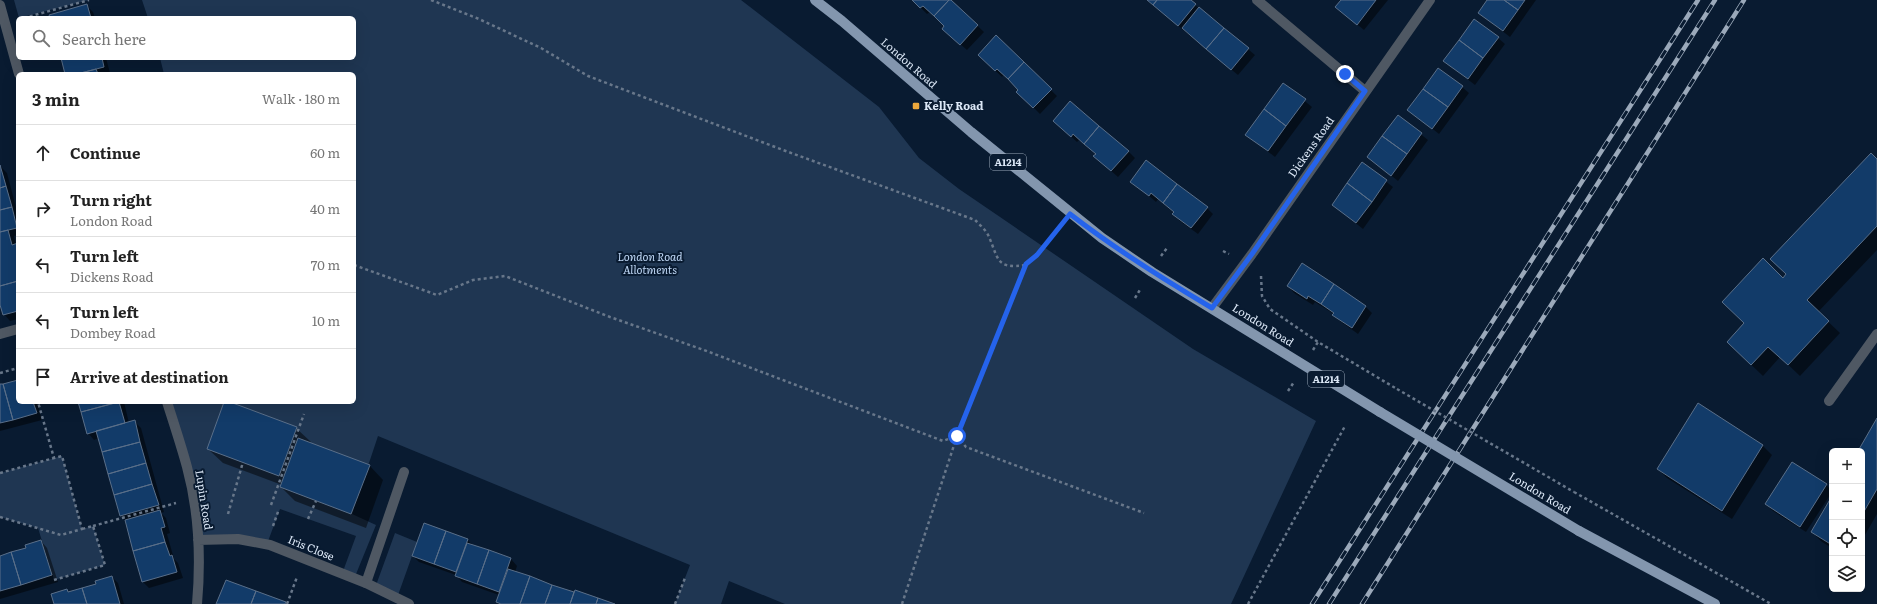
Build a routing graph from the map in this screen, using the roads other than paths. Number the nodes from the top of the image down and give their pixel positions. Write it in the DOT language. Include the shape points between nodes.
graph roads {
  1 [pos="815,0"];
  2 [pos="1257,0"];
  3 [pos="1430,0"];
  4 [pos="0,5"];
  5 [pos="4,32"];
  6 [pos="18,72"];
  7 [pos="1365,91"];
  8 [pos="1212,308"];
  9 [pos="16,330"];
  10 [pos="0,334"];
  11 [pos="1877,334"];
  12 [pos="1829,401"];
  13 [pos="168,404"];
  14 [pos="404,472"];
  15 [pos="198,540"];
  16 [pos="366,583"];
  17 [pos="197,604"];
  18 [pos="409,604"];
  19 [pos="1716,604"];
  1 -- 8 [label="main road, London Road / A1214" via="1070,214 1139,263"];
  2 -- 7 [label="street"];
  3 -- 7 [label="street, Dickens Road"];
  4 -- 5 [label="street"];
  5 -- 6 [label="street"];
  7 -- 8 [label="street, Dickens Road"];
  8 -- 19 [label="main road, London Road / A1214, bridge" via="1579,531"];
  9 -- 10 [label="street"];
  11 -- 12 [label="street"];
  13 -- 15 [label="street, Lupin Road" via="187,466 194,498"];
  14 -- 16 [label="street"];
  15 -- 16 [label="street, Iris Close" via="230,538 270,545"];
  15 -- 17 [label="street, Lupin Road"];
  16 -- 18 [label="street, Iris Close"];
}
